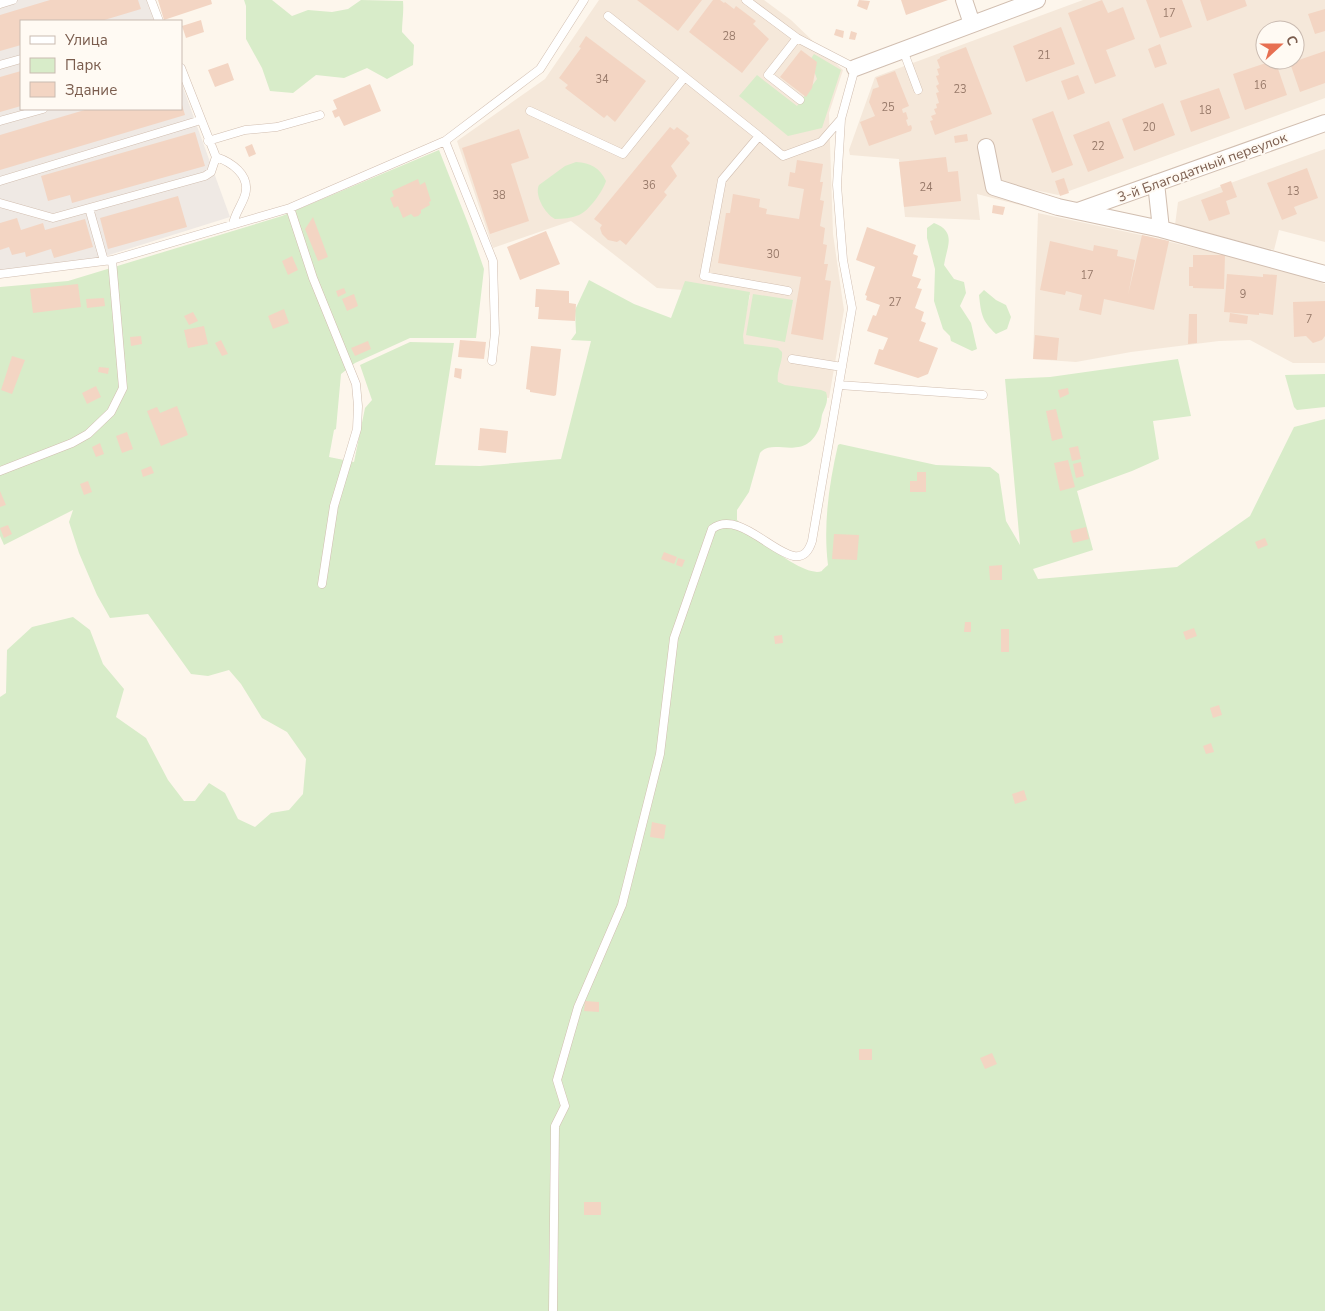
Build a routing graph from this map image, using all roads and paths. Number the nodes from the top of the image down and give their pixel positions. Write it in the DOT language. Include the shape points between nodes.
graph roads {
  1 [pos="14,0"];
  2 [pos="151,0"];
  3 [pos="584,0"];
  4 [pos="746,0"];
  5 [pos="964,0"];
  6 [pos="1037,0"];
  7 [pos="0,4"];
  8 [pos="608,16"];
  9 [pos="156,20"];
  10 [pos="972,24"];
  11 [pos="797,38"];
  12 [pos="903,50"];
  13 [pos="20,59"];
  14 [pos="0,65"];
  15 [pos="855,68"];
  16 [pos="182,72"];
  17 [pos="684,78"];
  18 [pos="918,90"];
  19 [pos="800,100"];
  20 [pos="39,110"];
  21 [pos="530,111"];
  22 [pos="320,115"];
  23 [pos="841,119"];
  24 [pos="201,120"];
  25 [pos="0,121"];
  26 [pos="1325,123"];
  27 [pos="759,136"];
  28 [pos="445,140"];
  29 [pos="208,141"];
  30 [pos="986,147"];
  31 [pos="216,157"];
  32 [pos="0,181"];
  33 [pos="1156,183"];
  34 [pos="0,202"];
  35 [pos="89,208"];
  36 [pos="290,208"];
  37 [pos="1078,211"];
  38 [pos="233,224"];
  39 [pos="1161,229"];
  40 [pos="108,260"];
  41 [pos="0,274"];
  42 [pos="1325,274"];
  43 [pos="788,291"];
  44 [pos="792,359"];
  45 [pos="492,361"];
  46 [pos="842,367"];
  47 [pos="839,385"];
  48 [pos="983,395"];
  49 [pos="0,471"];
  50 [pos="322,584"];
  51 [pos="553,1311"];
  1 -- 7 [label="lane"];
  2 -- 9 [label="lane"];
  3 -- 28 [label="lane" via="540,69"];
  4 -- 11 [label="lane"];
  5 -- 10 [label="street"];
  6 -- 10 [label="street"];
  8 -- 17 [label="lane"];
  10 -- 12 [label="street"];
  11 -- 15 [label="lane"];
  11 -- 19 [label="lane" via="768,75"];
  12 -- 15 [label="street"];
  12 -- 18 [label="lane"];
  13 -- 14 [label="lane"];
  15 -- 23 [label="lane"];
  16 -- 24 [label="lane"];
  17 -- 21 [label="lane" via="623,154"];
  17 -- 27 [label="lane"];
  20 -- 25 [label="lane"];
  22 -- 29 [label="lane"];
  23 -- 27 [label="lane" via="821,142 783,156"];
  23 -- 46 [label="lane" via="837,185 843,260 852,308"];
  24 -- 29 [label="lane"];
  24 -- 32 [label="lane"];
  26 -- 33 [label="street, 3-й Благодатный переулок"];
  27 -- 43 [label="lane" via="722,180 704,276"];
  28 -- 36 [label="lane"];
  28 -- 45 [label="lane" via="493,261"];
  29 -- 31 [label="lane"];
  30 -- 37 [label="street" via="994,187"];
  31 -- 35 [label="lane" via="211,172 205,176"];
  31 -- 38 [label="lane" via="237,168 244,178 246,193"];
  33 -- 37 [label="street, 3-й Благодатный переулок"];
  33 -- 39 [label="street"];
  34 -- 35 [label="lane" via="53,218"];
  35 -- 40 [label="lane"];
  36 -- 38 [label="lane"];
  36 -- 50 [label="lane" via="313,278 356,384 358,406 357,429 334,506"];
  37 -- 39 [label="street"];
  38 -- 40 [label="lane"];
  39 -- 42 [label="street"];
  40 -- 41 [label="lane"];
  40 -- 49 [label="lane" via="123,388 111,412 88,434 72,443"];
  44 -- 46 [label="lane"];
  46 -- 47 [label="lane"];
  47 -- 48 [label="lane"];
  47 -- 51 [label="lane" via="810,547 798,556 788,555 734,523 717,525 712,529 674,638 660,754 622,905 578,1007 556,1080 565,1106 555,1126"];
}
